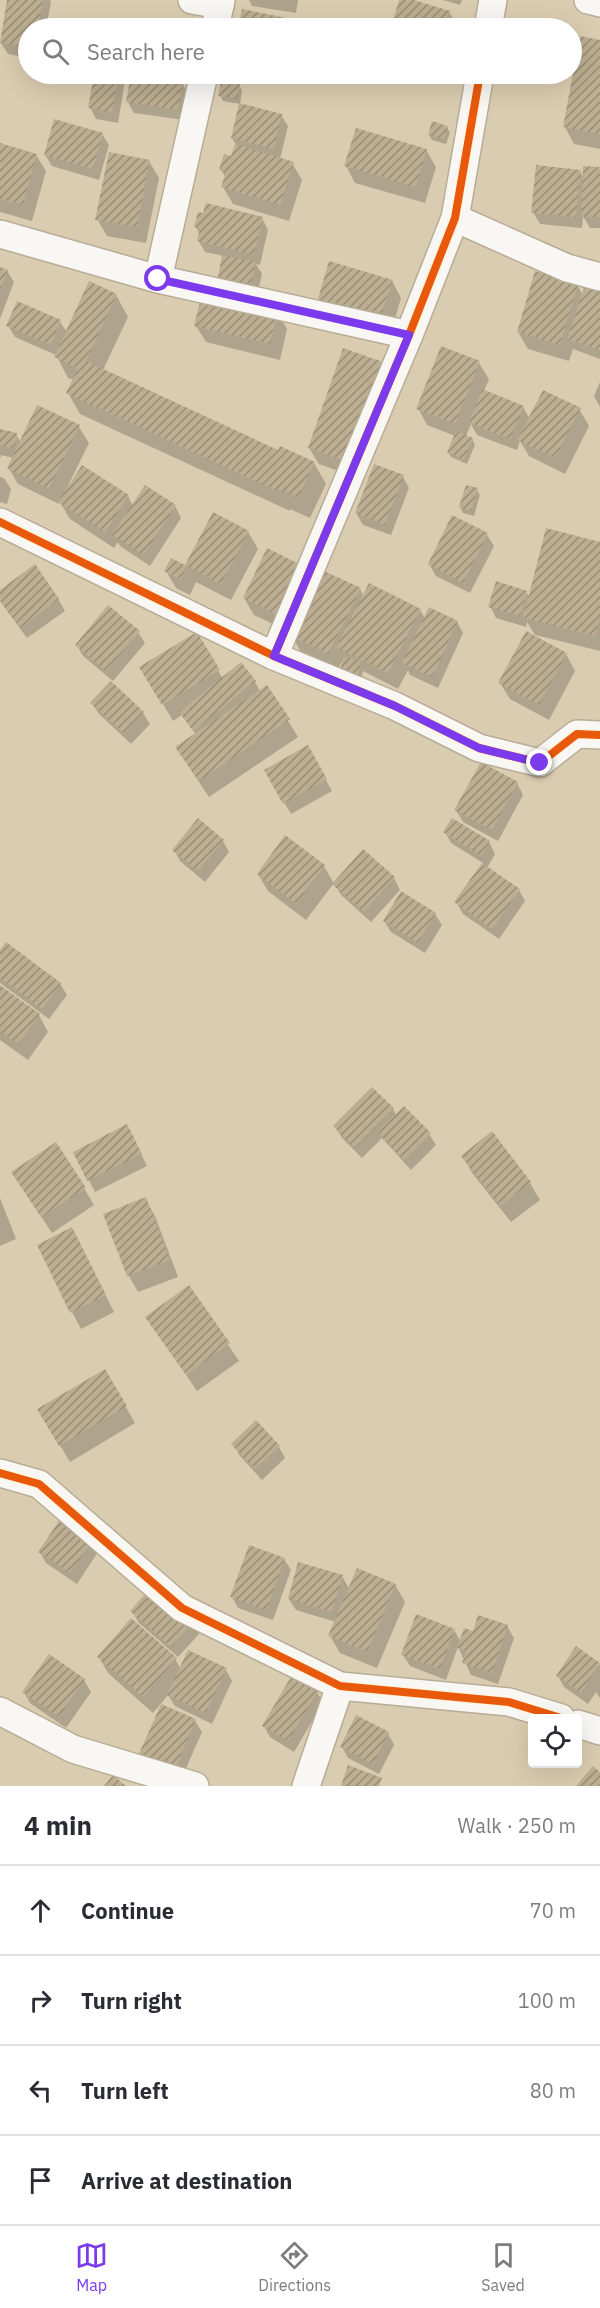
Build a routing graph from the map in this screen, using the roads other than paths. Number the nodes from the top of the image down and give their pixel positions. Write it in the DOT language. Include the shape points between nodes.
graph roads {
  1 [pos="192,0"];
  2 [pos="493,0"];
  3 [pos="588,0"];
  4 [pos="600,3"];
  5 [pos="218,11"];
  6 [pos="490,18"];
  7 [pos="202,84"];
  8 [pos="478,84"];
  9 [pos="455,218"];
  10 [pos="0,234"];
  11 [pos="600,277"];
  12 [pos="158,279"];
  13 [pos="409,335"];
  14 [pos="0,522"];
  15 [pos="274,656"];
  16 [pos="600,735"];
  17 [pos="0,1473"];
  18 [pos="340,1686"];
  19 [pos="0,1711"];
  20 [pos="546,1714"];
  21 [pos="582,1725"];
  22 [pos="600,1731"];
  23 [pos="195,1786"];
  24 [pos="306,1786"];
  1 -- 5 [label="street"];
  2 -- 6 [label="street"];
  3 -- 4 [label="street"];
  7 -- 12 [label="street"];
  8 -- 9 [label="street"];
  9 -- 11 [label="street" via="567,268"];
  9 -- 13 [label="street"];
  10 -- 12 [label="street"];
  12 -- 13 [label="street"];
  13 -- 15 [label="street"];
  14 -- 15 [label="street"];
  15 -- 16 [label="street" via="395,706 479,748 540,763 577,734"];
  17 -- 18 [label="street" via="39,1484 182,1608"];
  18 -- 20 [label="street" via="509,1702"];
  18 -- 24 [label="street"];
  19 -- 23 [label="street" via="73,1749"];
  21 -- 22 [label="street"];
}
